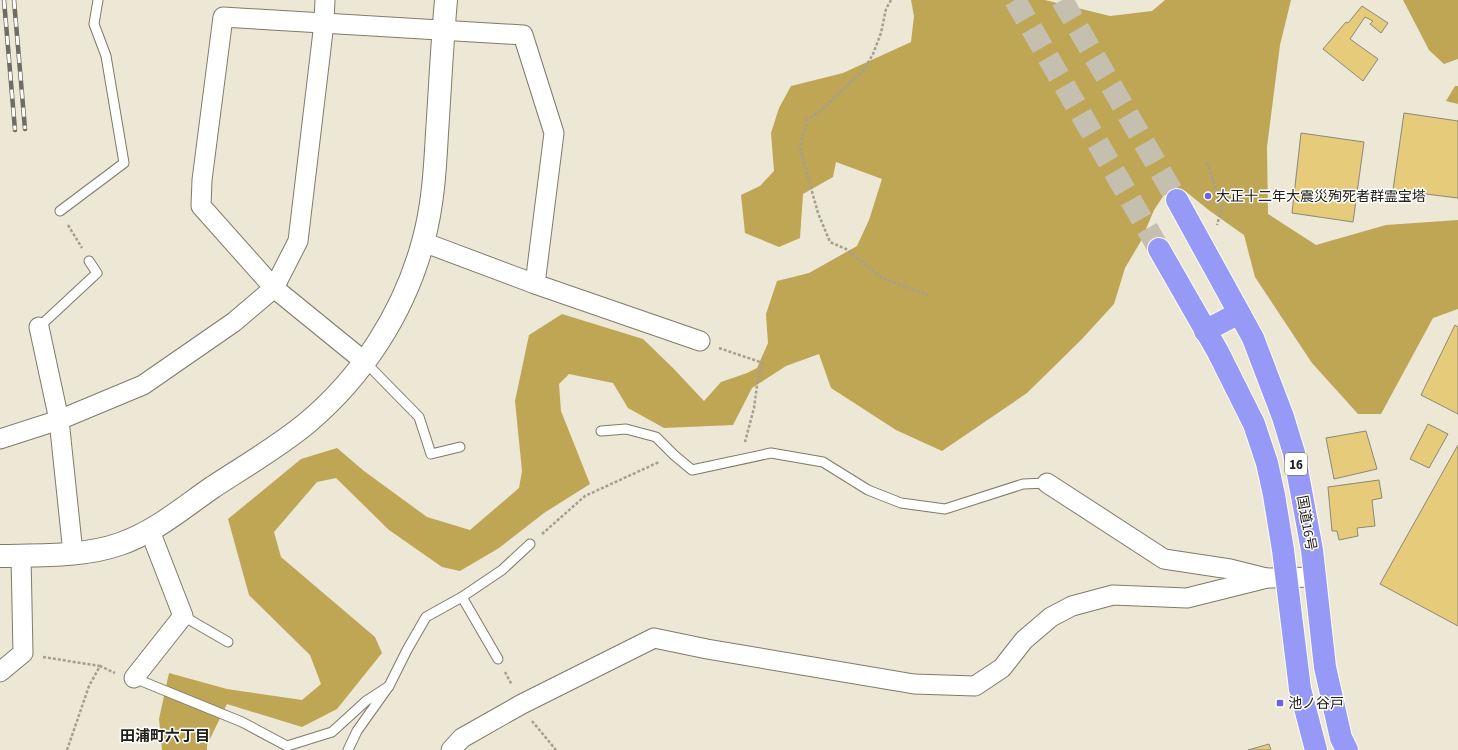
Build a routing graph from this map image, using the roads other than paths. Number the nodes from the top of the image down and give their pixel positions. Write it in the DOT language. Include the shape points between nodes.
graph roads {
  1 [pos="98,0"];
  2 [pos="325,0"];
  3 [pos="446,0"];
  4 [pos="324,23"];
  5 [pos="443,30"];
  6 [pos="1177,200"];
  7 [pos="60,211"];
  8 [pos="423,242"];
  9 [pos="1158,250"];
  10 [pos="89,261"];
  11 [pos="535,284"];
  12 [pos="274,288"];
  13 [pos="1239,313"];
  14 [pos="38,327"];
  15 [pos="1205,331"];
  16 [pos="700,341"];
  17 [pos="365,362"];
  18 [pos="59,420"];
  19 [pos="601,431"];
  20 [pos="0,438"];
  21 [pos="460,447"];
  22 [pos="1047,483"];
  23 [pos="150,531"];
  24 [pos="530,544"];
  25 [pos="73,553"];
  26 [pos="11,556"];
  27 [pos="1315,576"];
  28 [pos="1276,578"];
  29 [pos="462,597"];
  30 [pos="183,616"];
  31 [pos="228,642"];
  32 [pos="498,659"];
  33 [pos="0,672"];
  34 [pos="134,678"];
  35 [pos="389,686"];
  36 [pos="348,750"];
  37 [pos="451,750"];
  38 [pos="1316,750"];
  39 [pos="1347,750"];
  1 -- 7 [label="lane" via="94,24 106,56 124,163"];
  2 -- 4 [label="street"];
  3 -- 5 [label="street"];
  4 -- 5 [label="street"];
  4 -- 12 [label="street" via="298,241"];
  4 -- 12 [label="street" via="223,17 202,180 201,206"];
  5 -- 8 [label="street" via="434,180 430,214"];
  5 -- 11 [label="street" via="523,34 554,132"];
  6 -- 13 [label="highway, 国道16号 / 16"];
  8 -- 11 [label="street"];
  8 -- 17 [label="street" via="399,305"];
  9 -- 15 [label="highway, 国道16号 / 16"];
  10 -- 14 [label="lane" via="97,273"];
  11 -- 16 [label="street"];
  12 -- 17 [label="street"];
  12 -- 18 [label="street" via="234,322 143,385"];
  13 -- 15 [label="highway"];
  13 -- 27 [label="highway, 国道16号 / 16" via="1253,338 1283,416 1294,453"];
  14 -- 18 [label="street"];
  15 -- 28 [label="highway, 国道16号 / 16" via="1254,424 1267,463 1283,550"];
  17 -- 21 [label="lane" via="419,417 431,454"];
  17 -- 23 [label="street" via="345,386 306,424"];
  18 -- 20 [label="street"];
  18 -- 25 [label="street"];
  19 -- 22 [label="lane" via="626,429 656,437 692,470 771,452 823,462 868,490 901,503 946,509 1023,484"];
  22 -- 28 [label="street" via="1164,559"];
  23 -- 25 [label="street" via="100,550"];
  23 -- 30 [label="street"];
  24 -- 29 [label="lane" via="502,570"];
  25 -- 26 [label="street"];
  26 -- 33 [label="street" via="23,653"];
  27 -- 28 [label="street"];
  27 -- 39 [label="highway, 国道16号 / 16" via="1325,668 1341,738"];
  28 -- 37 [label="street" via="1186,598 1114,596 1072,606 1051,617 1024,640 1002,668 975,686 914,684 654,638 522,704 462,738"];
  28 -- 38 [label="highway, 国道16号 / 16"];
  29 -- 32 [label="lane"];
  29 -- 35 [label="lane" via="426,617"];
  30 -- 31 [label="lane"];
  30 -- 34 [label="street"];
  34 -- 35 [label="lane" via="242,722 287,746 332,732 366,701"];
  35 -- 36 [label="lane" via="357,731"];
}
